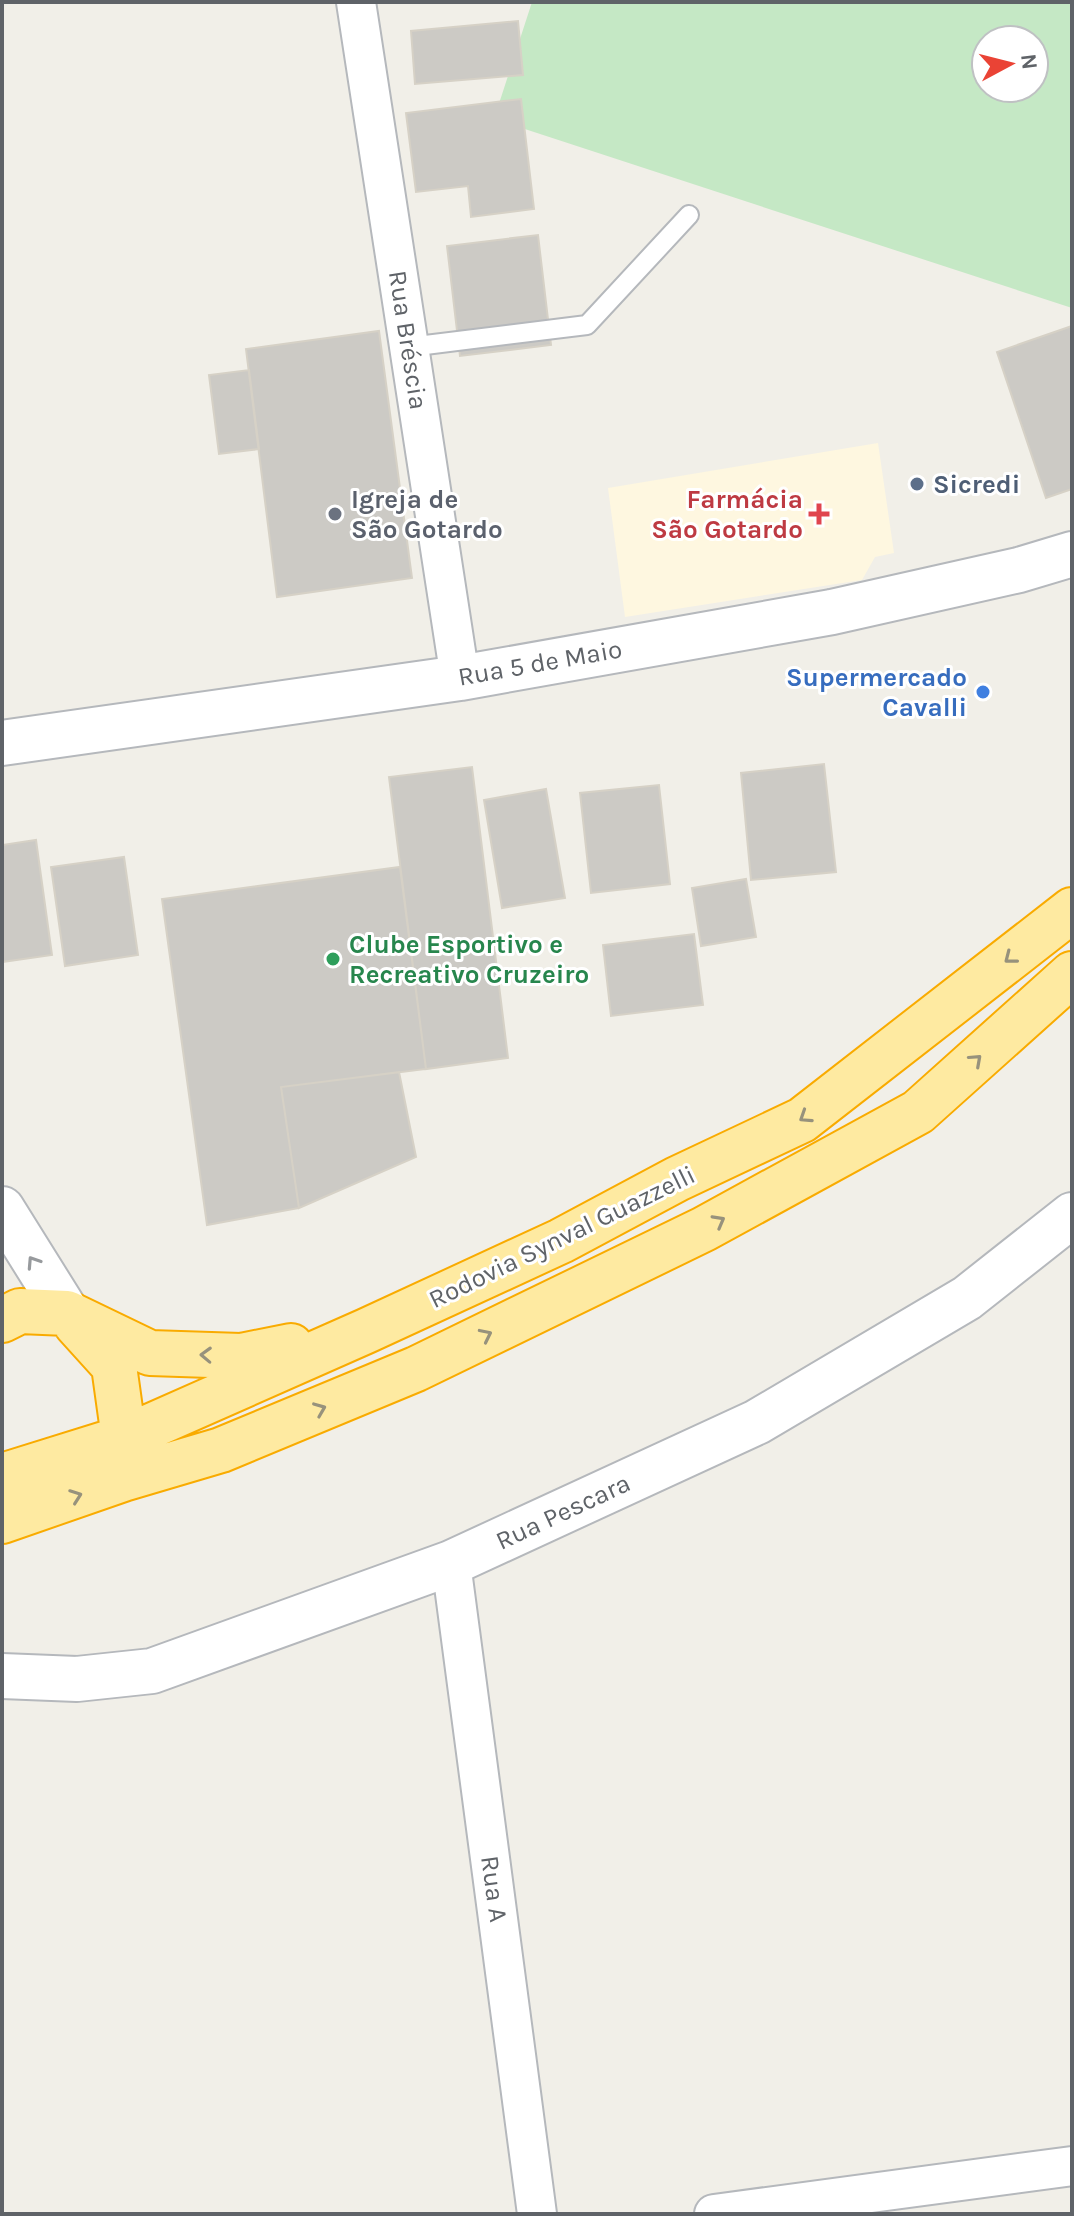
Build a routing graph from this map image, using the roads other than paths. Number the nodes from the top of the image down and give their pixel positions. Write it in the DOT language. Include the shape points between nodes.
graph roads {
  1 [pos="356,2"];
  2 [pos="689,215"];
  3 [pos="409,347"];
  4 [pos="1072,554"];
  5 [pos="460,678"];
  6 [pos="2,743"];
  7 [pos="1072,910"];
  8 [pos="1072,974"];
  9 [pos="2,1209"];
  10 [pos="1072,1215"];
  11 [pos="67,1313"];
  12 [pos="2,1320"];
  13 [pos="366,1331"];
  14 [pos="124,1458"];
  15 [pos="2,1476"];
  16 [pos="2,1521"];
  17 [pos="451,1563"];
  18 [pos="2,1676"];
  19 [pos="1072,2166"];
  20 [pos="537,2214"];
  21 [pos="714,2214"];
  1 -- 3 [label="street, Rua Bréscia"];
  2 -- 3 [label="lane" via="587,325"];
  3 -- 5 [label="street, Rua Bréscia"];
  4 -- 5 [label="street, Rua 5 de Maio" via="832,612"];
  5 -- 6 [label="street, Rua 5 de Maio"];
  7 -- 13 [label="highway, Rodovia Synval Guazzelli, one-way" via="802,1120"];
  14 -- 8 [label="highway, Rodovia Synval Guazzelli, one-way" via="221,1450 416,1369 704,1229 918,1112"];
  11 -- 9 [label="street, one-way"];
  10 -- 17 [label="street, Rua Pescara" via="967,1298 757,1422"];
  11 -- 12 [label="highway" via="20,1311"];
  13 -- 11 [label="highway, one-way" via="241,1356 150,1353"];
  11 -- 14 [label="highway" via="114,1366"];
  13 -- 14 [label="highway, Rodovia Synval Guazzelli"];
  14 -- 15 [label="highway, Rodovia Synval Guazzelli"];
  16 -- 14 [label="highway, Rodovia Synval Guazzelli, one-way"];
  17 -- 18 [label="street, Rua Pescara" via="152,1671 77,1679"];
  17 -- 20 [label="street, Rua A"];
  19 -- 21 [label="street"];
}
